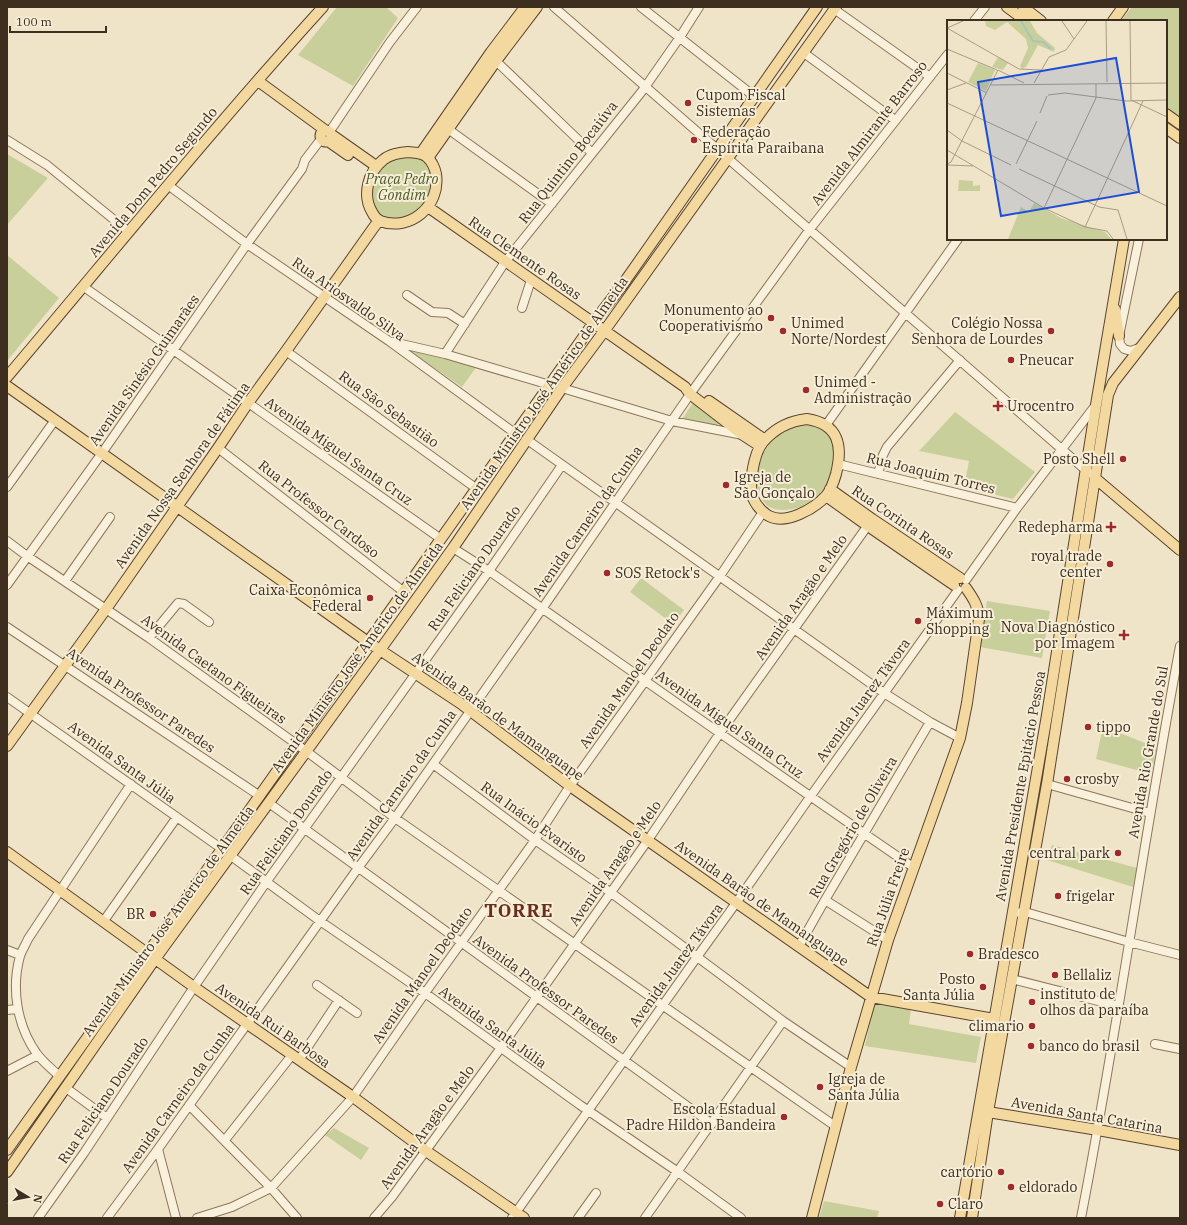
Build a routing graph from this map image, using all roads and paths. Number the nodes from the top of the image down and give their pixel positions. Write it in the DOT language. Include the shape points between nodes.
graph roads {
  1 [pos="323,7"];
  2 [pos="417,7"];
  3 [pos="525,7"];
  4 [pos="537,7"];
  5 [pos="554,7"];
  6 [pos="641,7"];
  7 [pos="699,7"];
  8 [pos="817,7"];
  9 [pos="984,7"];
  10 [pos="1007,7"];
  11 [pos="1022,7"];
  12 [pos="1123,7"];
  13 [pos="835,8"];
  14 [pos="975,20"];
  15 [pos="1025,20"];
  16 [pos="1040,20"];
  17 [pos="1114,20"];
  18 [pos="680,37"];
  19 [pos="804,53"];
  20 [pos="947,55"];
  21 [pos="496,61"];
  22 [pos="930,77"];
  23 [pos="256,83"];
  24 [pos="646,86"];
  25 [pos="755,97"];
  26 [pos="1167,115"];
  27 [pos="895,120"];
  28 [pos="1180,124"];
  29 [pos="448,129"];
  30 [pos="1167,129"];
  31 [pos="326,136"];
  32 [pos="1180,138"];
  33 [pos="7,140"];
  34 [pos="718,149"];
  35 [pos="592,153"];
  36 [pos="425,156"];
  37 [pos="727,157"];
  38 [pos="375,169"];
  39 [pos="168,185"];
  40 [pos="552,204"];
  41 [pos="428,207"];
  42 [pos="379,220"];
  43 [pos="810,229"];
  44 [pos="129,232"];
  45 [pos="957,240"];
  46 [pos="1124,240"];
  47 [pos="1139,240"];
  48 [pos="247,244"];
  49 [pos="505,262"];
  50 [pos="532,280"];
  51 [pos="84,286"];
  52 [pos="407,295"];
  53 [pos="324,297"];
  54 [pos="1114,297"];
  55 [pos="1180,297"];
  56 [pos="522,308"];
  57 [pos="906,313"];
  58 [pos="594,322"];
  59 [pos="464,324"];
  60 [pos="605,330"];
  61 [pos="1119,336"];
  62 [pos="388,341"];
  63 [pos="1139,348"];
  64 [pos="173,350"];
  65 [pos="286,351"];
  66 [pos="445,354"];
  67 [pos="960,360"];
  68 [pos="7,377"];
  69 [pos="550,385"];
  70 [pos="7,386"];
  71 [pos="562,388"];
  72 [pos="690,390"];
  73 [pos="248,403"];
  74 [pos="1096,405"];
  75 [pos="55,420"];
  76 [pos="672,421"];
  77 [pos="826,425"];
  78 [pos="516,434"];
  79 [pos="743,435"];
  80 [pos="526,439"];
  81 [pos="763,443"];
  82 [pos="218,448"];
  83 [pos="1062,450"];
  84 [pos="102,453"];
  85 [pos="838,464"];
  86 [pos="562,465"];
  87 [pos="1086,470"];
  88 [pos="878,474"];
  89 [pos="1095,478"];
  90 [pos="7,487"];
  91 [pos="477,489"];
  92 [pos="828,492"];
  93 [pos="616,503"];
  94 [pos="178,506"];
  95 [pos="1017,508"];
  96 [pos="763,512"];
  97 [pos="110,517"];
  98 [pos="870,523"];
  99 [pos="442,539"];
  100 [pos="7,541"];
  101 [pos="453,548"];
  102 [pos="1180,550"];
  103 [pos="27,556"];
  104 [pos="489,572"];
  105 [pos="720,576"];
  106 [pos="66,581"];
  107 [pos="961,584"];
  108 [pos="7,585"];
  109 [pos="404,592"];
  110 [pos="106,608"];
  111 [pos="542,609"];
  112 [pos="209,622"];
  113 [pos="7,627"];
  114 [pos="795,630"];
  115 [pos="149,638"];
  116 [pos="368,642"];
  117 [pos="1180,646"];
  118 [pos="380,650"];
  119 [pos="64,665"];
  120 [pos="416,674"];
  121 [pos="645,680"];
  122 [pos="884,693"];
  123 [pos="7,697"];
  124 [pos="470,711"];
  125 [pos="30,712"];
  126 [pos="930,722"];
  127 [pos="720,733"];
  128 [pos="960,738"];
  129 [pos="296,744"];
  130 [pos="7,746"];
  131 [pos="306,751"];
  132 [pos="433,764"];
  133 [pos="340,777"];
  134 [pos="131,784"];
  135 [pos="1047,784"];
  136 [pos="570,786"];
  137 [pos="260,796"];
  138 [pos="810,797"];
  139 [pos="269,803"];
  140 [pos="1150,813"];
  141 [pos="177,817"];
  142 [pos="395,818"];
  143 [pos="304,828"];
  144 [pos="864,833"];
  145 [pos="534,840"];
  146 [pos="648,840"];
  147 [pos="222,849"];
  148 [pos="7,852"];
  149 [pos="232,856"];
  150 [pos="913,867"];
  151 [pos="358,868"];
  152 [pos="266,881"];
  153 [pos="498,890"];
  154 [pos="61,891"];
  155 [pos="610,892"];
  156 [pos="825,900"];
  157 [pos="736,903"];
  158 [pos="1025,912"];
  159 [pos="1013,913"];
  160 [pos="320,921"];
  161 [pos="103,922"];
  162 [pos="888,940"];
  163 [pos="1129,942"];
  164 [pos="461,943"];
  165 [pos="574,944"];
  166 [pos="799,946"];
  167 [pos="7,950"];
  168 [pos="20,955"];
  169 [pos="1180,955"];
  170 [pos="151,956"];
  171 [pos="697,957"];
  172 [pos="1012,980"];
  173 [pos="317,985"];
  174 [pos="194,987"];
  175 [pos="425,993"];
  176 [pos="871,997"];
  177 [pos="536,998"];
  178 [pos="339,1000"];
  179 [pos="662,1005"];
  180 [pos="1118,1006"];
  181 [pos="17,1009"];
  182 [pos="7,1010"];
  183 [pos="357,1013"];
  184 [pos="994,1019"];
  185 [pos="783,1021"];
  186 [pos="247,1024"];
  187 [pos="1155,1044"];
  188 [pos="500,1049"];
  189 [pos="1180,1049"];
  190 [pos="38,1055"];
  191 [pos="295,1058"];
  192 [pos="623,1061"];
  193 [pos="850,1067"];
  194 [pos="751,1068"];
  195 [pos="7,1071"];
  196 [pos="59,1076"];
  197 [pos="66,1088"];
  198 [pos="353,1097"];
  199 [pos="189,1106"];
  200 [pos="588,1111"];
  201 [pos="988,1112"];
  202 [pos="107,1118"];
  203 [pos="712,1124"];
  204 [pos="835,1126"];
  205 [pos="1098,1130"];
  206 [pos="19,1132"];
  207 [pos="225,1140"];
  208 [pos="29,1141"];
  209 [pos="1180,1145"];
  210 [pos="158,1149"];
  211 [pos="7,1150"];
  212 [pos="426,1151"];
  213 [pos="7,1172"];
  214 [pos="678,1172"];
  215 [pos="272,1188"];
  216 [pos="596,1193"];
  217 [pos="517,1216"];
  218 [pos="38,1218"];
  219 [pos="107,1218"];
  220 [pos="176,1218"];
  221 [pos="197,1218"];
  222 [pos="297,1218"];
  223 [pos="374,1218"];
  224 [pos="578,1218"];
  225 [pos="646,1218"];
  226 [pos="741,1218"];
  227 [pos="812,1218"];
  228 [pos="960,1218"];
  229 [pos="972,1218"];
  230 [pos="1081,1218"];
  1 -- 23 [label="main road, Avenida Dom Pedro Segundo"];
  2 -- 31 [label="street, Avenida Sinésio Guimarães"];
  3 -- 36 [label="main road" via="491,52"];
  4 -- 21 [label="main road"];
  5 -- 24 [label="street"];
  6 -- 18 [label="street"];
  7 -- 18 [label="street, Rua Quintino Bocaiúva"];
  8 -- 25 [label="main road, Avenida Ministro José Américo de Almeida"];
  9 -- 14 [label="street"];
  10 -- 15 [label="main road"];
  11 -- 16 [label="main road"];
  12 -- 17 [label="main road"];
  13 -- 19 [label="main road, Avenida Ministro José Américo de Almeida"];
  13 -- 22 [label="street"];
  18 -- 24 [label="street, Rua Quintino Bocaiúva"];
  18 -- 25 [label="street"];
  19 -- 27 [label="street"];
  19 -- 37 [label="main road, Avenida Ministro José Américo de Almeida"];
  20 -- 22 [label="street, Avenida Almirante Barroso"];
  21 -- 29 [label="main road"];
  21 -- 35 [label="street"];
  22 -- 27 [label="street, Avenida Almirante Barroso"];
  23 -- 31 [label="main road"];
  23 -- 39 [label="main road, Avenida Dom Pedro Segundo"];
  24 -- 34 [label="street"];
  24 -- 35 [label="street, Rua Quintino Bocaiúva"];
  25 -- 34 [label="main road, Avenida Ministro José Américo de Almeida"];
  26 -- 28 [label="main road"];
  27 -- 43 [label="street, Avenida Almirante Barroso"];
  29 -- 36 [label="main road"];
  29 -- 40 [label="street"];
  30 -- 32 [label="main road"];
  31 -- 38 [label="main road"];
  31 -- 48 [label="street, Avenida Sinésio Guimarães" via="305,160 302,169"];
  33 -- 44 [label="street" via="47,165"];
  34 -- 37 [label="street"];
  34 -- 58 [label="main road, Avenida Ministro José Américo de Almeida"];
  35 -- 40 [label="street, Rua Quintino Bocaiúva"];
  36 -- 38 [label="main road" via="408,152 395,153 382,160"];
  36 -- 41 [label="main road" via="435,171 437,183"];
  37 -- 43 [label="street"];
  37 -- 60 [label="main road, Avenida Ministro José Américo de Almeida"];
  38 -- 42 [label="main road" via="366,196 370,209"];
  39 -- 44 [label="main road, Avenida Dom Pedro Segundo"];
  39 -- 48 [label="street, Rua Ariosvaldo Silva"];
  40 -- 49 [label="street, Rua Quintino Bocaiúva"];
  41 -- 42 [label="main road" via="405,223 392,224"];
  41 -- 49 [label="main road, Rua Clemente Rosas"];
  42 -- 53 [label="main road, Avenida Nossa Senhora de Fátima"];
  43 -- 57 [label="street"];
  43 -- 72 [label="street, Avenida Carneiro da Cunha"];
  44 -- 51 [label="main road, Avenida Dom Pedro Segundo"];
  45 -- 57 [label="street"];
  46 -- 54 [label="main road, Avenida Presidente Epitácio Pessoa"];
  47 -- 61 [label="street"];
  48 -- 53 [label="street, Rua Ariosvaldo Silva"];
  48 -- 64 [label="street, Avenida Sinésio Guimarães"];
  49 -- 50 [label="main road, Rua Clemente Rosas"];
  49 -- 59 [label="street, Rua Quintino Bocaiúva"];
  50 -- 56 [label="street"];
  50 -- 58 [label="main road, Rua Clemente Rosas"];
  51 -- 64 [label="street, Avenida Miguel Santa Cruz"];
  51 -- 68 [label="main road, Avenida Dom Pedro Segundo"];
  52 -- 59 [label="street" via="432,312 448,313"];
  53 -- 62 [label="street, Rua Ariosvaldo Silva"];
  53 -- 65 [label="main road, Avenida Nossa Senhora de Fátima"];
  54 -- 61 [label="main road"];
  54 -- 74 [label="main road, Avenida Presidente Epitácio Pessoa"];
  55 -- 63 [label="main road, Avenida Presidente Epitácio Pessoa"];
  57 -- 67 [label="street"];
  57 -- 77 [label="street"];
  58 -- 60 [label="main road, Rua Clemente Rosas"];
  58 -- 69 [label="main road, Avenida Ministro José Américo de Almeida"];
  59 -- 66 [label="street, Rua Quintino Bocaiúva"];
  60 -- 71 [label="main road, Avenida Ministro José Américo de Almeida"];
  60 -- 72 [label="main road, Rua Clemente Rosas"];
  61 -- 63 [label="street" via="1124,349 1131,351"];
  62 -- 66 [label="street"];
  62 -- 78 [label="street, Rua Ariosvaldo Silva"];
  63 -- 89 [label="main road, Avenida Presidente Epitácio Pessoa" via="1113,383 1108,395"];
  64 -- 73 [label="street, Avenida Miguel Santa Cruz"];
  64 -- 84 [label="street, Avenida Sinésio Guimarães"];
  65 -- 73 [label="main road, Avenida Nossa Senhora de Fátima"];
  65 -- 91 [label="street, Rua São Sebastião"];
  66 -- 69 [label="street"];
  67 -- 83 [label="street"];
  67 -- 88 [label="street" via="887,446"];
  69 -- 78 [label="main road, Avenida Ministro José Américo de Almeida"];
  70 -- 75 [label="main road, Avenida Barão de Mamanguape"];
  71 -- 76 [label="street"];
  71 -- 80 [label="main road, Avenida Ministro José Américo de Almeida"];
  72 -- 76 [label="street, Avenida Carneiro da Cunha"];
  72 -- 79 [label="main road, Rua Clemente Rosas"];
  72 -- 81 [label="main road, Rua Clemente Rosas"];
  73 -- 82 [label="main road, Avenida Nossa Senhora de Fátima"];
  73 -- 99 [label="street, Avenida Miguel Santa Cruz"];
  74 -- 83 [label="street, Avenida Juarez Távora"];
  74 -- 87 [label="main road, Avenida Presidente Epitácio Pessoa"];
  75 -- 84 [label="main road, Avenida Barão de Mamanguape"];
  75 -- 90 [label="street"];
  76 -- 79 [label="street, Rua Clemente Rosas"];
  76 -- 93 [label="street, Avenida Carneiro da Cunha"];
  77 -- 81 [label="main road" via="817,420 794,421 778,428"];
  77 -- 85 [label="main road" via="839,444"];
  78 -- 91 [label="main road, Avenida Ministro José Américo de Almeida"];
  79 -- 81 [label="main road, Rua Clemente Rosas"];
  80 -- 86 [label="street"];
  80 -- 101 [label="main road, Avenida Ministro José Américo de Almeida"];
  81 -- 96 [label="main road" via="754,462 751,488 752,497"];
  82 -- 94 [label="main road, Avenida Nossa Senhora de Fátima"];
  82 -- 109 [label="street, Rua Professor Cardoso"];
  83 -- 87 [label="street"];
  83 -- 95 [label="street, Avenida Juarez Távora"];
  84 -- 94 [label="main road, Avenida Barão de Mamanguape"];
  84 -- 103 [label="street, Avenida Sinésio Guimarães"];
  85 -- 88 [label="street, Rua Joaquim Torres"];
  85 -- 92 [label="main road"];
  86 -- 93 [label="street"];
  86 -- 104 [label="street, Rua Feliciano Dourado"];
  87 -- 89 [label="street"];
  87 -- 159 [label="main road, Avenida Presidente Epitácio Pessoa"];
  88 -- 95 [label="street, Rua Joaquim Torres"];
  89 -- 102 [label="main road"];
  89 -- 135 [label="main road, Avenida Presidente Epitácio Pessoa"];
  91 -- 99 [label="main road, Avenida Ministro José Américo de Almeida"];
  92 -- 96 [label="main road" via="799,515 778,518 770,517"];
  92 -- 98 [label="main road, Rua Corinta Rosas"];
  93 -- 105 [label="street"];
  93 -- 111 [label="street, Avenida Carneiro da Cunha"];
  94 -- 110 [label="main road, Avenida Nossa Senhora de Fátima"];
  94 -- 116 [label="main road, Avenida Barão de Mamanguape"];
  95 -- 107 [label="street, Avenida Juarez Távora"];
  96 -- 105 [label="street, Avenida Manoel Deodato"];
  97 -- 106 [label="street"];
  98 -- 107 [label="main road, Rua Corinta Rosas"];
  98 -- 114 [label="street, Avenida Aragão e Melo"];
  99 -- 109 [label="main road, Avenida Ministro José Américo de Almeida"];
  100 -- 103 [label="street, Avenida Caetano Figueiras"];
  101 -- 104 [label="street, Avenida Miguel Santa Cruz"];
  101 -- 118 [label="main road, Avenida Ministro José Américo de Almeida"];
  103 -- 106 [label="street, Avenida Caetano Figueiras"];
  103 -- 108 [label="street, Avenida Sinésio Guimarães"];
  104 -- 111 [label="street, Avenida Miguel Santa Cruz"];
  104 -- 120 [label="street, Rua Feliciano Dourado"];
  105 -- 114 [label="street"];
  105 -- 121 [label="street, Avenida Manoel Deodato"];
  106 -- 110 [label="street, Avenida Caetano Figueiras"];
  107 -- 122 [label="street, Avenida Juarez Távora"];
  107 -- 128 [label="main road, Rua Júlia Freire" via="977,605 979,619"];
  109 -- 116 [label="main road, Avenida Ministro José Américo de Almeida"];
  110 -- 115 [label="street, Avenida Caetano Figueiras"];
  110 -- 119 [label="main road, Avenida Nossa Senhora de Fátima"];
  111 -- 121 [label="street, Avenida Miguel Santa Cruz"];
  111 -- 124 [label="street, Avenida Carneiro da Cunha"];
  112 -- 115 [label="street" via="184,604 178,603"];
  113 -- 119 [label="street, Avenida Professor Paredes"];
  114 -- 122 [label="street"];
  114 -- 127 [label="street, Avenida Aragão e Melo"];
  115 -- 129 [label="street, Avenida Caetano Figueiras"];
  116 -- 118 [label="main road, Avenida Barão de Mamanguape"];
  116 -- 129 [label="main road, Avenida Ministro José Américo de Almeida"];
  117 -- 140 [label="street, Avenida Rio Grande do Sul"];
  118 -- 120 [label="main road, Avenida Barão de Mamanguape"];
  118 -- 131 [label="main road, Avenida Ministro José Américo de Almeida"];
  119 -- 125 [label="main road, Avenida Nossa Senhora de Fátima"];
  119 -- 137 [label="street, Avenida Professor Paredes"];
  120 -- 124 [label="main road, Avenida Barão de Mamanguape"];
  120 -- 133 [label="street, Rua Feliciano Dourado"];
  121 -- 127 [label="street, Avenida Miguel Santa Cruz"];
  121 -- 136 [label="street, Avenida Manoel Deodato"];
  122 -- 126 [label="street"];
  122 -- 138 [label="street, Avenida Juarez Távora"];
  123 -- 125 [label="street, Avenida Santa Júlia"];
  124 -- 132 [label="street, Avenida Carneiro da Cunha"];
  124 -- 136 [label="main road, Avenida Barão de Mamanguape"];
  125 -- 130 [label="main road, Avenida Nossa Senhora de Fátima"];
  125 -- 134 [label="street, Avenida Santa Júlia"];
  126 -- 128 [label="street"];
  126 -- 144 [label="street, Rua Gregório de Oliveira"];
  127 -- 138 [label="street, Avenida Miguel Santa Cruz"];
  127 -- 146 [label="street, Avenida Aragão e Melo"];
  128 -- 150 [label="main road, Rua Júlia Freire"];
  129 -- 131 [label="street, Avenida Caetano Figueiras"];
  129 -- 137 [label="main road, Avenida Ministro José Américo de Almeida"];
  131 -- 133 [label="street, Avenida Caetano Figueiras"];
  131 -- 139 [label="main road, Avenida Ministro José Américo de Almeida"];
  132 -- 142 [label="street, Avenida Carneiro da Cunha"];
  132 -- 145 [label="street, Rua Inácio Evaristo"];
  133 -- 142 [label="street, Avenida Caetano Figueiras"];
  133 -- 143 [label="street, Rua Feliciano Dourado"];
  134 -- 141 [label="street, Avenida Santa Júlia"];
  134 -- 154 [label="street"];
  135 -- 140 [label="street"];
  135 -- 158 [label="main road, Avenida Presidente Epitácio Pessoa"];
  136 -- 145 [label="street, Avenida Manoel Deodato"];
  136 -- 146 [label="main road, Avenida Barão de Mamanguape"];
  137 -- 147 [label="main road, Avenida Ministro José Américo de Almeida"];
  138 -- 144 [label="street, Avenida Miguel Santa Cruz"];
  138 -- 157 [label="street, Avenida Juarez Távora"];
  139 -- 143 [label="street, Avenida Professor Paredes"];
  139 -- 149 [label="main road, Avenida Ministro José Américo de Almeida"];
  140 -- 163 [label="street, Avenida Rio Grande do Sul"];
  141 -- 147 [label="street, Avenida Santa Júlia"];
  141 -- 161 [label="street"];
  142 -- 151 [label="street, Avenida Carneiro da Cunha"];
  142 -- 153 [label="street, Avenida Caetano Figueiras"];
  143 -- 151 [label="street, Avenida Professor Paredes"];
  143 -- 152 [label="street, Rua Feliciano Dourado"];
  144 -- 150 [label="street, Avenida Miguel Santa Cruz"];
  144 -- 156 [label="street, Rua Gregório de Oliveira"];
  145 -- 153 [label="street, Avenida Manoel Deodato"];
  145 -- 155 [label="street, Rua Inácio Evaristo"];
  146 -- 155 [label="street, Avenida Aragão e Melo"];
  146 -- 157 [label="main road, Avenida Barão de Mamanguape"];
  147 -- 170 [label="main road, Avenida Ministro José Américo de Almeida"];
  148 -- 154 [label="main road, Avenida Rui Barbosa"];
  149 -- 152 [label="street, Avenida Santa Júlia"];
  149 -- 170 [label="main road, Avenida Ministro José Américo de Almeida"];
  150 -- 162 [label="main road, Rua Júlia Freire"];
  151 -- 160 [label="street, Avenida Carneiro da Cunha"];
  151 -- 164 [label="street, Avenida Professor Paredes"];
  152 -- 160 [label="street, Avenida Santa Júlia"];
  152 -- 174 [label="street, Rua Feliciano Dourado"];
  153 -- 164 [label="street, Avenida Manoel Deodato"];
  153 -- 165 [label="street, Avenida Caetano Figueiras"];
  154 -- 161 [label="main road, Avenida Rui Barbosa"];
  154 -- 168 [label="street"];
  155 -- 165 [label="street, Avenida Aragão e Melo"];
  155 -- 171 [label="street, Rua Inácio Evaristo"];
  156 -- 162 [label="street"];
  156 -- 166 [label="street, Rua Gregório de Oliveira"];
  157 -- 166 [label="main road, Avenida Barão de Mamanguape"];
  157 -- 171 [label="street, Avenida Juarez Távora"];
  158 -- 159 [label="street"];
  158 -- 163 [label="street"];
  158 -- 172 [label="main road, Avenida Presidente Epitácio Pessoa"];
  159 -- 184 [label="main road, Avenida Presidente Epitácio Pessoa"];
  160 -- 175 [label="street, Avenida Santa Júlia"];
  160 -- 186 [label="street, Avenida Carneiro da Cunha"];
  161 -- 170 [label="main road, Avenida Rui Barbosa"];
  162 -- 176 [label="main road, Rua Júlia Freire"];
  163 -- 169 [label="street"];
  163 -- 180 [label="street, Avenida Rio Grande do Sul"];
  164 -- 175 [label="street, Avenida Manoel Deodato"];
  164 -- 177 [label="street, Avenida Professor Paredes"];
  165 -- 177 [label="street, Avenida Aragão e Melo"];
  165 -- 179 [label="street, Avenida Caetano Figueiras"];
  166 -- 176 [label="main road, Avenida Barão de Mamanguape"];
  167 -- 168 [label="street"];
  168 -- 181 [label="street"];
  170 -- 174 [label="main road, Avenida Rui Barbosa"];
  170 -- 196 [label="main road, Avenida Ministro José Américo de Almeida"];
  170 -- 197 [label="main road, Avenida Ministro José Américo de Almeida"];
  171 -- 179 [label="street, Avenida Juarez Távora"];
  171 -- 185 [label="street, Rua Inácio Evaristo"];
  172 -- 180 [label="street"];
  172 -- 201 [label="main road, Avenida Presidente Epitácio Pessoa"];
  173 -- 178 [label="street"];
  174 -- 186 [label="main road, Avenida Rui Barbosa"];
  174 -- 202 [label="street, Rua Feliciano Dourado"];
  175 -- 188 [label="street, Avenida Santa Júlia"];
  175 -- 198 [label="street, Avenida Manoel Deodato"];
  176 -- 184 [label="main road, Avenida Barão de Mamanguape"];
  176 -- 193 [label="main road, Rua Júlia Freire"];
  177 -- 188 [label="street, Avenida Aragão e Melo"];
  177 -- 192 [label="street, Avenida Professor Paredes"];
  178 -- 183 [label="street"];
  178 -- 191 [label="street"];
  179 -- 192 [label="street, Avenida Juarez Távora"];
  179 -- 194 [label="street, Avenida Caetano Figueiras"];
  180 -- 205 [label="street, Avenida Rio Grande do Sul"];
  181 -- 182 [label="street"];
  181 -- 190 [label="street" via="24,1032"];
  184 -- 228 [label="main road, Avenida Presidente Epitácio Pessoa"];
  185 -- 193 [label="street, Rua Inácio Evaristo"];
  185 -- 194 [label="street"];
  186 -- 191 [label="main road, Avenida Rui Barbosa"];
  186 -- 199 [label="street, Avenida Carneiro da Cunha"];
  187 -- 189 [label="street"];
  188 -- 200 [label="street, Avenida Santa Júlia"];
  188 -- 212 [label="street, Avenida Aragão e Melo"];
  190 -- 195 [label="street"];
  190 -- 196 [label="street"];
  191 -- 198 [label="main road, Avenida Rui Barbosa"];
  191 -- 207 [label="street"];
  192 -- 200 [label="street, Avenida Juarez Távora"];
  192 -- 203 [label="street, Avenida Professor Paredes"];
  193 -- 204 [label="main road, Rua Júlia Freire"];
  194 -- 203 [label="street"];
  194 -- 204 [label="street, Avenida Caetano Figueiras"];
  196 -- 206 [label="main road, Avenida Ministro José Américo de Almeida"];
  197 -- 202 [label="street"];
  197 -- 208 [label="main road, Avenida Ministro José Américo de Almeida"];
  198 -- 212 [label="main road, Avenida Rui Barbosa"];
  198 -- 215 [label="street, Avenida Manoel Deodato"];
  199 -- 207 [label="street"];
  199 -- 210 [label="street, Avenida Carneiro da Cunha"];
  200 -- 214 [label="street, Avenida Santa Júlia"];
  200 -- 217 [label="street, Avenida Juarez Távora"];
  201 -- 205 [label="main road, Avenida Santa Catarina"];
  201 -- 229 [label="main road, Avenida Presidente Epitácio Pessoa"];
  202 -- 218 [label="street, Rua Feliciano Dourado"];
  203 -- 214 [label="street"];
  204 -- 227 [label="main road, Rua Júlia Freire"];
  205 -- 209 [label="main road, Avenida Santa Catarina"];
  205 -- 230 [label="street, Avenida Rio Grande do Sul"];
  206 -- 208 [label="main road" via="26,1134"];
  206 -- 211 [label="main road, Avenida Ministro José Américo de Almeida"];
  207 -- 215 [label="street"];
  208 -- 213 [label="main road, Avenida Ministro José Américo de Almeida"];
  210 -- 219 [label="street, Avenida Carneiro da Cunha"];
  210 -- 220 [label="street"];
  212 -- 217 [label="main road, Avenida Rui Barbosa"];
  212 -- 223 [label="street, Avenida Aragão e Melo"];
  214 -- 225 [label="street"];
  214 -- 226 [label="street, Avenida Santa Júlia"];
  215 -- 221 [label="street" via="232,1207"];
  215 -- 222 [label="street"];
  216 -- 224 [label="street"];
}
